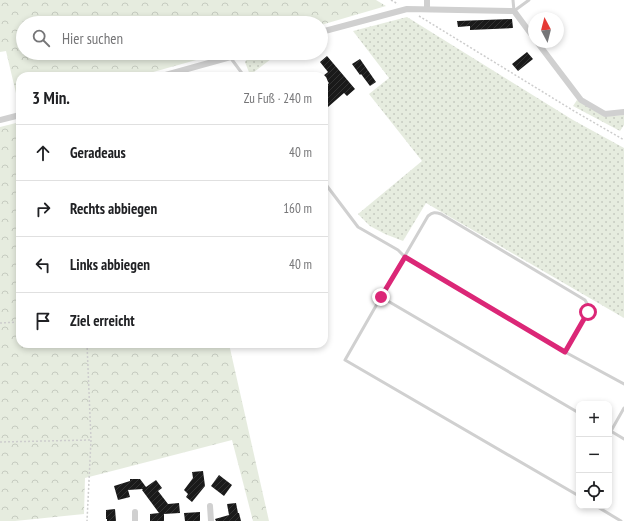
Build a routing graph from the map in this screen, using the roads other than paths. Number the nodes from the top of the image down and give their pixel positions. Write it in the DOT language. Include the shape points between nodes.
graph roads {
  1 [pos="427,0"];
  2 [pos="513,0"];
  3 [pos="529,0"];
  4 [pos="427,9"];
  5 [pos="514,11"];
  6 [pos="328,30"];
  7 [pos="528,30"];
  8 [pos="542,48"];
  9 [pos="219,60"];
  10 [pos="232,60"];
  11 [pos="176,72"];
  12 [pos="241,72"];
  13 [pos="624,112"];
  14 [pos="16,116"];
  15 [pos="0,120"];
  16 [pos="328,187"];
  17 [pos="405,257"];
  18 [pos="381,297"];
  19 [pos="565,352"];
  20 [pos="624,384"];
  21 [pos="624,408"];
  22 [pos="576,411"];
  23 [pos="612,428"];
  24 [pos="612,432"];
  25 [pos="624,439"];
  26 [pos="576,494"];
  27 [pos="210,506"];
  28 [pos="601,509"];
  29 [pos="135,512"];
  30 [pos="135,521"];
  31 [pos="211,521"];
  32 [pos="622,521"];
  1 -- 4 [label="street"];
  2 -- 5 [label="lane"];
  3 -- 5 [label="lane"];
  4 -- 5 [label="street"];
  4 -- 6 [label="street" via="407,9"];
  5 -- 7 [label="street"];
  8 -- 13 [label="street" via="581,100 604,114"];
  9 -- 11 [label="street"];
  10 -- 12 [label="lane"];
  14 -- 15 [label="street"];
  16 -- 17 [label="lane" via="358,228 398,250"];
  17 -- 18 [label="lane"];
  17 -- 19 [label="lane"];
  17 -- 19 [label="lane" via="428,216 436,212 441,214 585,300 589,307 588,312"];
  18 -- 22 [label="lane"];
  18 -- 26 [label="lane" via="345,360"];
  19 -- 20 [label="lane"];
  21 -- 23 [label="lane"];
  24 -- 25 [label="lane"];
  27 -- 31 [label="street"];
  28 -- 32 [label="lane"];
  29 -- 30 [label="street"];
}
